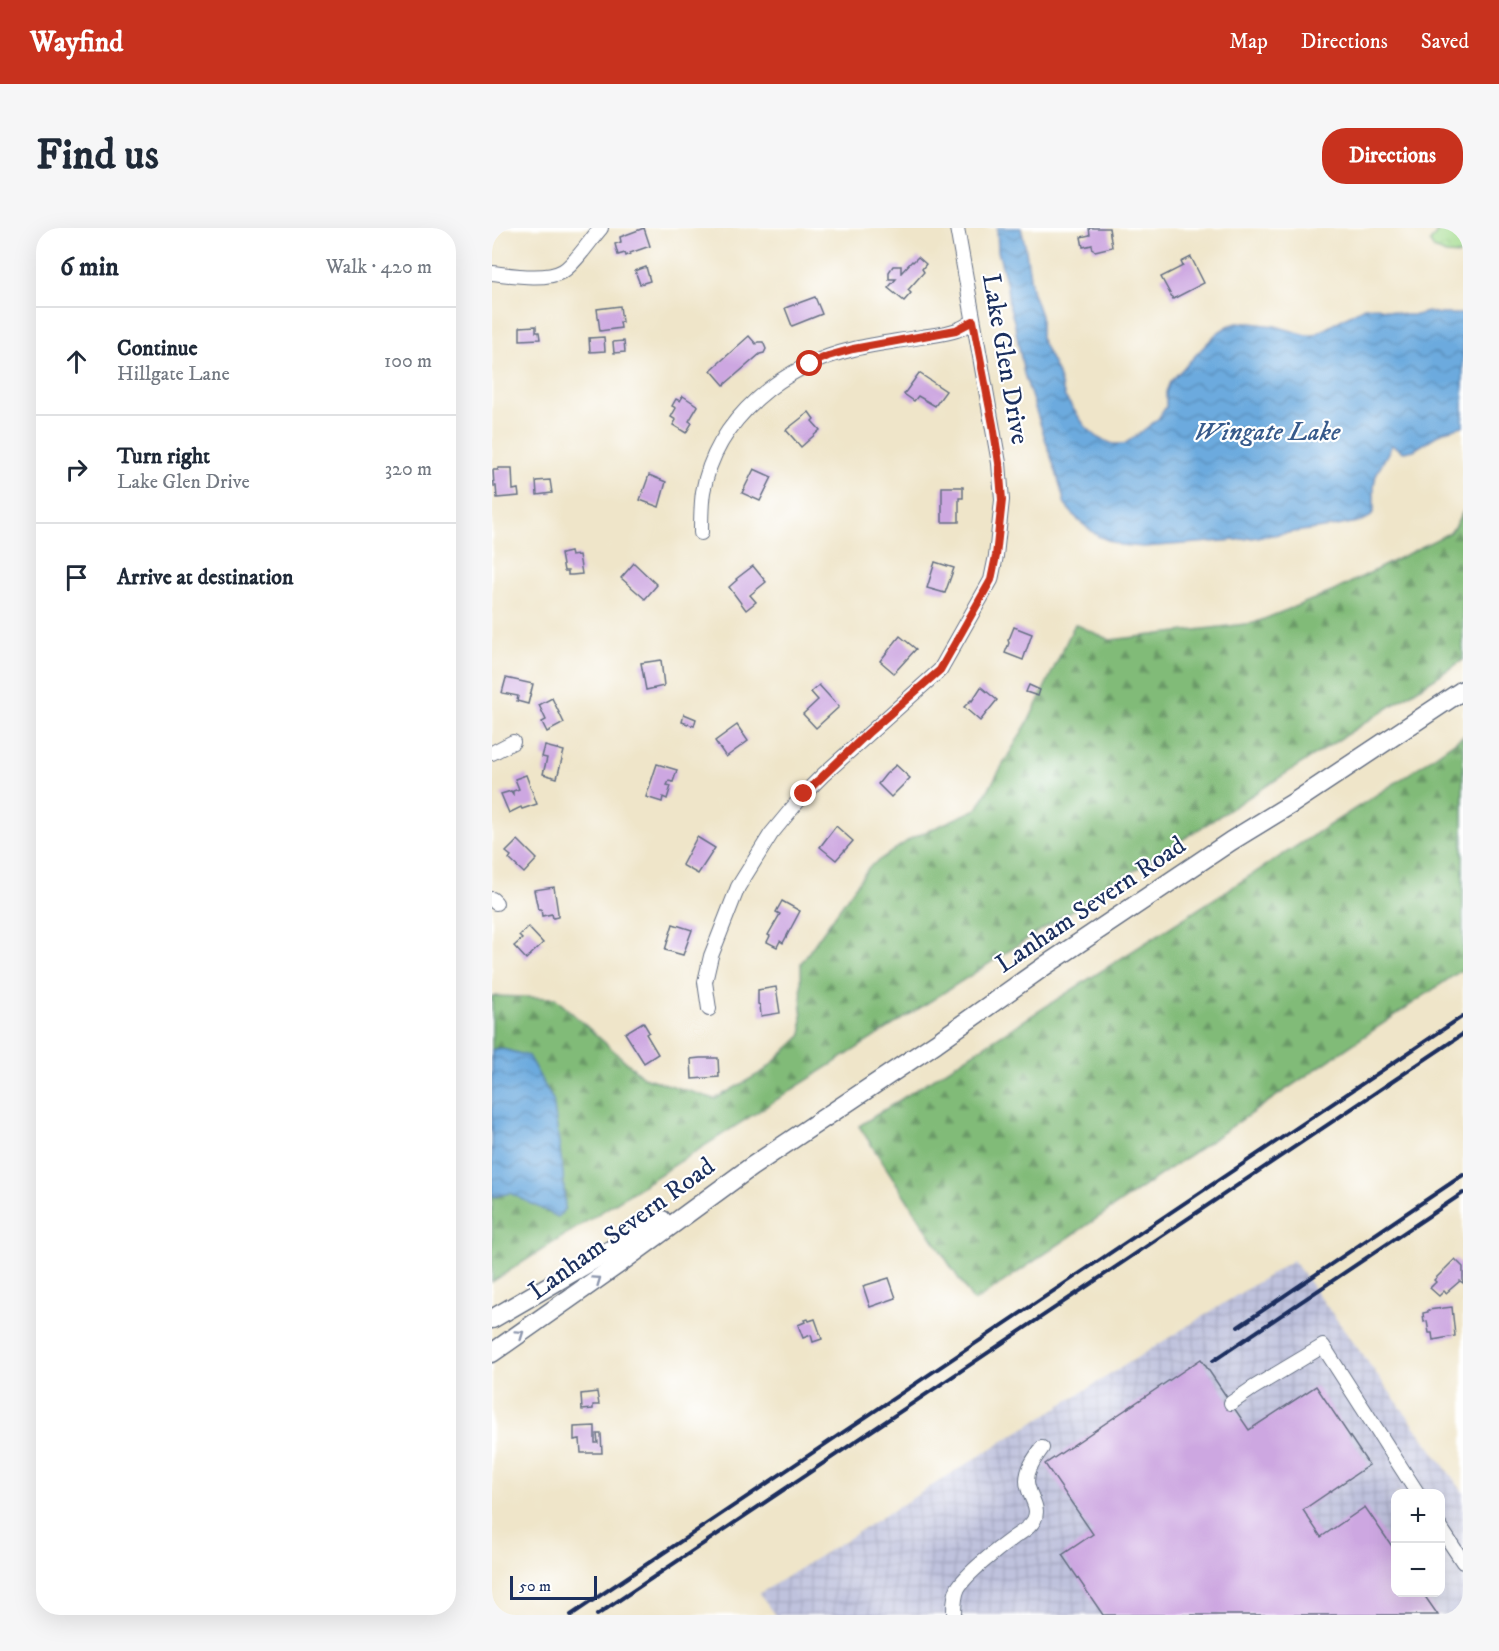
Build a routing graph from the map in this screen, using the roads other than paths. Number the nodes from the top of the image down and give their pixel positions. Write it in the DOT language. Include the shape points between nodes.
graph roads {
  1 [pos="600,228"];
  2 [pos="957,228"];
  3 [pos="492,273"];
  4 [pos="973,321"];
  5 [pos="701,533"];
  6 [pos="1463,690"];
  7 [pos="513,742"];
  8 [pos="492,753"];
  9 [pos="709,1009"];
  10 [pos="752,1167"];
  11 [pos="492,1319"];
  12 [pos="492,1353"];
  13 [pos="1231,1403"];
  14 [pos="1042,1448"];
  15 [pos="1416,1489"];
  16 [pos="1445,1535"];
  17 [pos="1463,1562"];
  18 [pos="954,1615"];
  1 -- 3 [label="street" via="561,272 539,276"];
  2 -- 4 [label="street, Lake Glen Drive"];
  4 -- 5 [label="street" via="956,330 828,356 783,378 740,416 715,454 703,490"];
  4 -- 9 [label="street, Lake Glen Drive" via="993,425 1002,500 991,580 940,670 816,781 771,834 738,886 711,956 705,981"];
  6 -- 10 [label="main road, Lanham Severn Road" via="1046,965"];
  7 -- 8 [label="street"];
  10 -- 11 [label="main road, Lanham Severn Road"];
  12 -- 10 [label="main road, Lanham Severn Road, one-way"];
  13 -- 15 [label="street" via="1323,1346"];
  14 -- 18 [label="street" via="1028,1474 1034,1519 959,1586"];
  16 -- 17 [label="street"];
}
